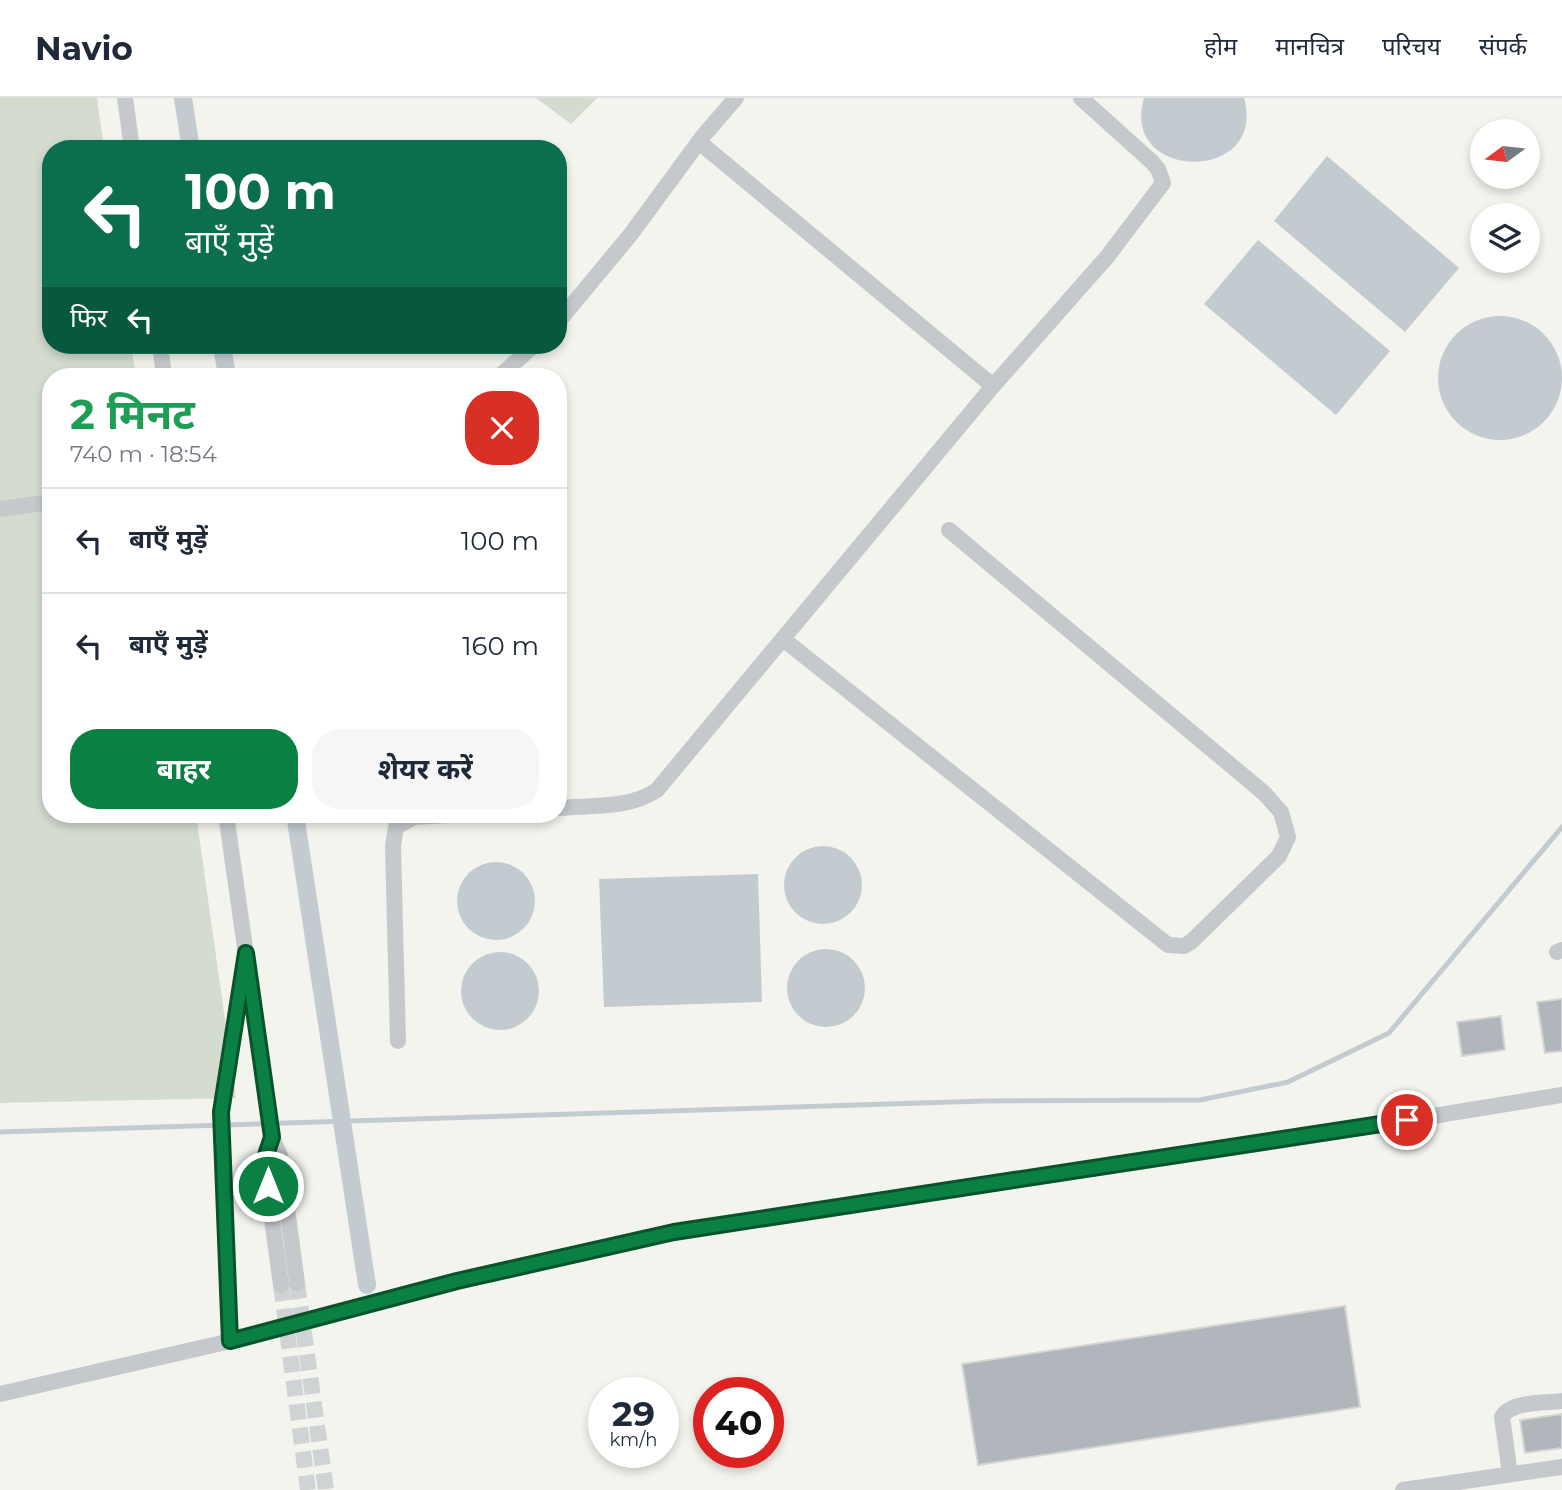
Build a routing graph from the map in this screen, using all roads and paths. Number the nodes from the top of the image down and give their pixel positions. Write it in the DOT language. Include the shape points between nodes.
graph roads {
  1 [pos="125,98"];
  2 [pos="736,98"];
  3 [pos="1081,98"];
  4 [pos="131,140"];
  5 [pos="699,142"];
  6 [pos="567,311"];
  7 [pos="524,354"];
  8 [pos="509,368"];
  9 [pos="993,386"];
  10 [pos="42,503"];
  11 [pos="0,509"];
  12 [pos="949,530"];
  13 [pos="783,639"];
  14 [pos="567,807"];
  15 [pos="227,823"];
  16 [pos="401,823"];
  17 [pos="246,953"];
  18 [pos="398,1041"];
  19 [pos="1562,1095"];
  20 [pos="289,1284"];
  21 [pos="230,1341"];
  22 [pos="0,1394"];
  23 [pos="1562,1401"];
  24 [pos="1562,1467"];
  25 [pos="1510,1474"];
  26 [pos="1402,1490"];
  1 -- 4 [label="street"];
  2 -- 5 [label="street"];
  3 -- 9 [label="street" via="1152,162 1163,183 1107,257"];
  5 -- 6 [label="street"];
  5 -- 9 [label="street"];
  7 -- 8 [label="street"];
  9 -- 13 [label="street"];
  10 -- 11 [label="street"];
  12 -- 13 [label="street" via="1281,811 1288,838 1279,856 1191,943 1168,945"];
  13 -- 14 [label="street" via="657,790 629,803"];
  15 -- 17 [label="street"];
  16 -- 18 [label="street" via="393,846"];
  17 -- 20 [label="street" via="272,1137 280,1156"];
  17 -- 21 [label="street" via="221,1112"];
  19 -- 21 [label="street" via="674,1232 457,1281"];
  21 -- 22 [label="street"];
  23 -- 25 [label="street" via="1504,1412"];
  24 -- 25 [label="street"];
  25 -- 26 [label="street"];
}
